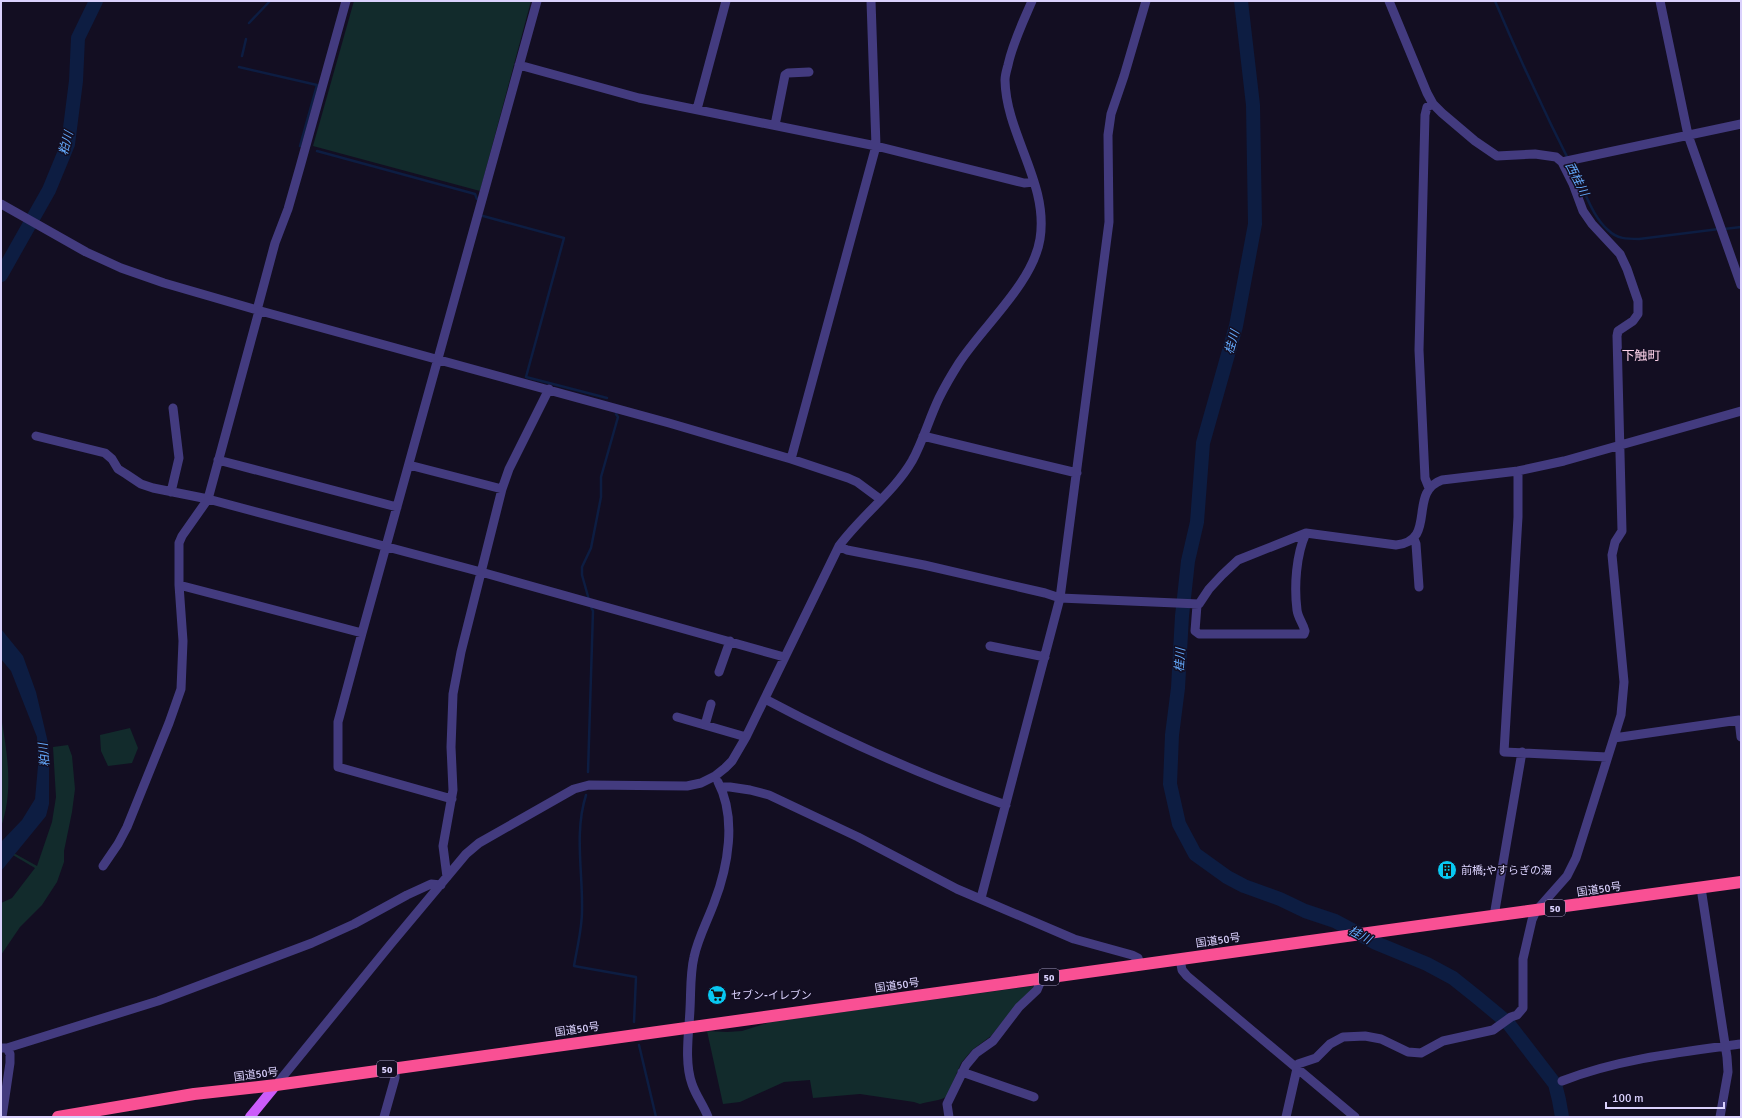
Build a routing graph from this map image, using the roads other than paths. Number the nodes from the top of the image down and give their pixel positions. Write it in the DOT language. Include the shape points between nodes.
graph roads {
  1 [pos="346,1"];
  2 [pos="536,1"];
  3 [pos="726,1"];
  4 [pos="871,1"];
  5 [pos="1032,1"];
  6 [pos="1146,1"];
  7 [pos="1389,1"];
  8 [pos="1660,1"];
  9 [pos="519,66"];
  10 [pos="809,72"];
  11 [pos="1432,104"];
  12 [pos="697,109"];
  13 [pos="1741,124"];
  14 [pos="775,126"];
  15 [pos="1688,135"];
  16 [pos="876,146"];
  17 [pos="1567,161"];
  18 [pos="1034,182"];
  19 [pos="1,204"];
  20 [pos="1741,285"];
  21 [pos="258,310"];
  22 [pos="437,359"];
  23 [pos="549,390"];
  24 [pos="173,408"];
  25 [pos="1741,411"];
  26 [pos="36,436"];
  27 [pos="923,436"];
  28 [pos="1620,446"];
  29 [pos="791,458"];
  30 [pos="218,460"];
  31 [pos="409,465"];
  32 [pos="1518,471"];
  33 [pos="1077,473"];
  34 [pos="1429,488"];
  35 [pos="502,490"];
  36 [pos="172,492"];
  37 [pos="880,498"];
  38 [pos="208,500"];
  39 [pos="397,507"];
  40 [pos="1306,533"];
  41 [pos="1414,539"];
  42 [pos="839,546"];
  43 [pos="386,547"];
  44 [pos="481,572"];
  45 [pos="179,585"];
  46 [pos="1419,587"];
  47 [pos="1060,598"];
  48 [pos="1195,605"];
  49 [pos="362,633"];
  50 [pos="730,641"];
  51 [pos="990,646"];
  52 [pos="784,657"];
  53 [pos="1045,658"];
  54 [pos="720,672"];
  55 [pos="765,699"];
  56 [pos="711,704"];
  57 [pos="677,718"];
  58 [pos="705,725"];
  59 [pos="746,737"];
  60 [pos="1741,737"];
  61 [pos="1614,738"];
  62 [pos="1522,752"];
  63 [pos="1607,757"];
  64 [pos="715,776"];
  65 [pos="721,787"];
  66 [pos="452,798"];
  67 [pos="1006,805"];
  68 [pos="103,866"];
  69 [pos="447,877"];
  70 [pos="1741,882"];
  71 [pos="441,885"];
  72 [pos="1702,888"];
  73 [pos="981,898"];
  74 [pos="1536,911"];
  75 [pos="1494,916"];
  76 [pos="1180,959"];
  77 [pos="1140,964"];
  78 [pos="1042,978"];
  79 [pos="688,1027"];
  80 [pos="1741,1044"];
  81 [pos="1726,1046"];
  82 [pos="4,1048"];
  83 [pos="395,1068"];
  84 [pos="1296,1068"];
  85 [pos="962,1072"];
  86 [pos="1562,1081"];
  87 [pos="276,1085"];
  88 [pos="1034,1097"];
  89 [pos="2,1117"];
  90 [pos="58,1117"];
  91 [pos="250,1117"];
  92 [pos="384,1117"];
  93 [pos="708,1117"];
  94 [pos="949,1117"];
  95 [pos="1286,1117"];
  96 [pos="1355,1117"];
  97 [pos="1720,1117"];
  1 -- 21 [label="street" via="288,209 275,243"];
  2 -- 9 [label="street"];
  3 -- 12 [label="street"];
  4 -- 16 [label="street"];
  5 -- 18 [label="street" via="1012,46 1005,79 1013,120"];
  6 -- 33 [label="street" via="1111,114 1108,135 1109,222"];
  7 -- 11 [label="street"];
  8 -- 15 [label="street"];
  9 -- 12 [label="street" via="638,98"];
  9 -- 22 [label="street"];
  10 -- 14 [label="street" via="785,75"];
  11 -- 17 [label="street" via="1475,141 1497,156 1535,154"];
  11 -- 34 [label="street" via="1427,107 1425,115 1420,350 1425,478"];
  12 -- 14 [label="street"];
  13 -- 15 [label="street"];
  14 -- 16 [label="street"];
  15 -- 17 [label="street"];
  15 -- 20 [label="street"];
  16 -- 18 [label="street" via="1024,183"];
  16 -- 29 [label="street"];
  17 -- 28 [label="street" via="1583,211 1620,254 1638,301 1638,314 1618,331 1617,336"];
  18 -- 27 [label="street" via="1041,213 1040,239 1034,259 1023,280 960,362 939,397"];
  19 -- 21 [label="street" via="121,268"];
  21 -- 22 [label="street"];
  21 -- 30 [label="street"];
  22 -- 23 [label="street"];
  22 -- 31 [label="street"];
  23 -- 29 [label="street"];
  23 -- 35 [label="street" via="509,469"];
  24 -- 36 [label="street" via="179,458"];
  25 -- 28 [label="street"];
  26 -- 36 [label="street" via="105,453 132,479 153,488"];
  27 -- 33 [label="street"];
  27 -- 37 [label="street" via="912,461"];
  28 -- 32 [label="street"];
  28 -- 61 [label="street" via="1622,531 1615,542 1612,555 1624,682 1621,715"];
  29 -- 37 [label="street" via="857,482"];
  30 -- 38 [label="street"];
  30 -- 39 [label="street"];
  31 -- 35 [label="street"];
  31 -- 39 [label="street"];
  32 -- 34 [label="street" via="1442,480"];
  32 -- 62 [label="street" via="1518,517 1504,752"];
  33 -- 47 [label="street"];
  34 -- 41 [label="street" via="1424,495 1421,526"];
  35 -- 44 [label="street"];
  36 -- 38 [label="street"];
  37 -- 42 [label="street"];
  38 -- 43 [label="street"];
  38 -- 45 [label="street" via="179,543"];
  39 -- 43 [label="street"];
  40 -- 41 [label="street" via="1396,545 1409,543"];
  40 -- 48 [label="street" via="1238,560 1222,575 1199,604"];
  40 -- 48 [label="street" via="1296,586 1297,611 1304,627 1304,634 1198,634 1195,631"];
  41 -- 46 [label="street"];
  42 -- 47 [label="street" via="847,550 932,567"];
  42 -- 52 [label="street"];
  43 -- 44 [label="street"];
  43 -- 49 [label="street"];
  44 -- 50 [label="street"];
  44 -- 66 [label="street" via="460,652 453,694"];
  45 -- 49 [label="street"];
  45 -- 68 [label="street" via="183,641 180,689 127,827"];
  47 -- 48 [label="street"];
  47 -- 53 [label="street"];
  49 -- 66 [label="street" via="338,722 338,767"];
  50 -- 52 [label="street"];
  50 -- 54 [label="street"];
  51 -- 53 [label="street"];
  52 -- 55 [label="street"];
  53 -- 67 [label="street"];
  55 -- 59 [label="street"];
  55 -- 67 [label="street" via="823,730 872,752"];
  56 -- 58 [label="street"];
  57 -- 58 [label="street"];
  58 -- 59 [label="street"];
  59 -- 64 [label="street" via="732,761"];
  60 -- 61 [label="street" via="1739,720"];
  61 -- 63 [label="street"];
  62 -- 63 [label="street"];
  62 -- 75 [label="street"];
  63 -- 74 [label="street" via="1576,858 1567,876"];
  64 -- 65 [label="street"];
  64 -- 69 [label="street" via="687,786 595,785 574,789 479,843"];
  65 -- 73 [label="street" via="769,795 858,837 957,889"];
  65 -- 79 [label="street" via="729,835 720,889 694,956"];
  66 -- 69 [label="street" via="443,846"];
  67 -- 73 [label="street"];
  69 -- 71 [label="street"];
  70 -- 72 [label="highway, 国道50号 / 50"];
  71 -- 82 [label="street" via="431,884 406,895 354,924 312,943 158,1001"];
  71 -- 87 [label="street"];
  72 -- 74 [label="highway, 国道50号 / 50"];
  72 -- 81 [label="street"];
  73 -- 77 [label="street" via="1074,939 1132,955 1138,958"];
  74 -- 75 [label="highway, 国道50号 / 50"];
  74 -- 84 [label="street" via="1523,959 1523,1008 1518,1014 1508,1018 1495,1029 1443,1041 1421,1053 1408,1052 1381,1039 1366,1036 1343,1037 1330,1044 1316,1058 1298,1064"];
  75 -- 76 [label="highway, 国道50号 / 50"];
  76 -- 77 [label="highway, 国道50号 / 50"];
  76 -- 84 [label="street" via="1182,970 1187,976"];
  77 -- 78 [label="highway, 国道50号 / 50"];
  78 -- 79 [label="highway, 国道50号 / 50"];
  78 -- 85 [label="street" via="1037,990 1019,1007 993,1041 976,1053"];
  79 -- 83 [label="highway, 国道50号 / 50"];
  79 -- 93 [label="street" via="687,1042 692,1084"];
  80 -- 81 [label="street"];
  81 -- 86 [label="street" via="1607,1066"];
  81 -- 97 [label="street" via="1728,1072"];
  82 -- 89 [label="street" via="10,1054 10,1063"];
  83 -- 87 [label="highway, 国道50号 / 50"];
  83 -- 92 [label="street" via="395,1078"];
  84 -- 95 [label="street"];
  84 -- 96 [label="street"];
  85 -- 88 [label="street"];
  85 -- 94 [label="street" via="947,1104"];
  87 -- 90 [label="highway, 国道50号 / 50" via="194,1094"];
  87 -- 91 [label="main road"];
}
